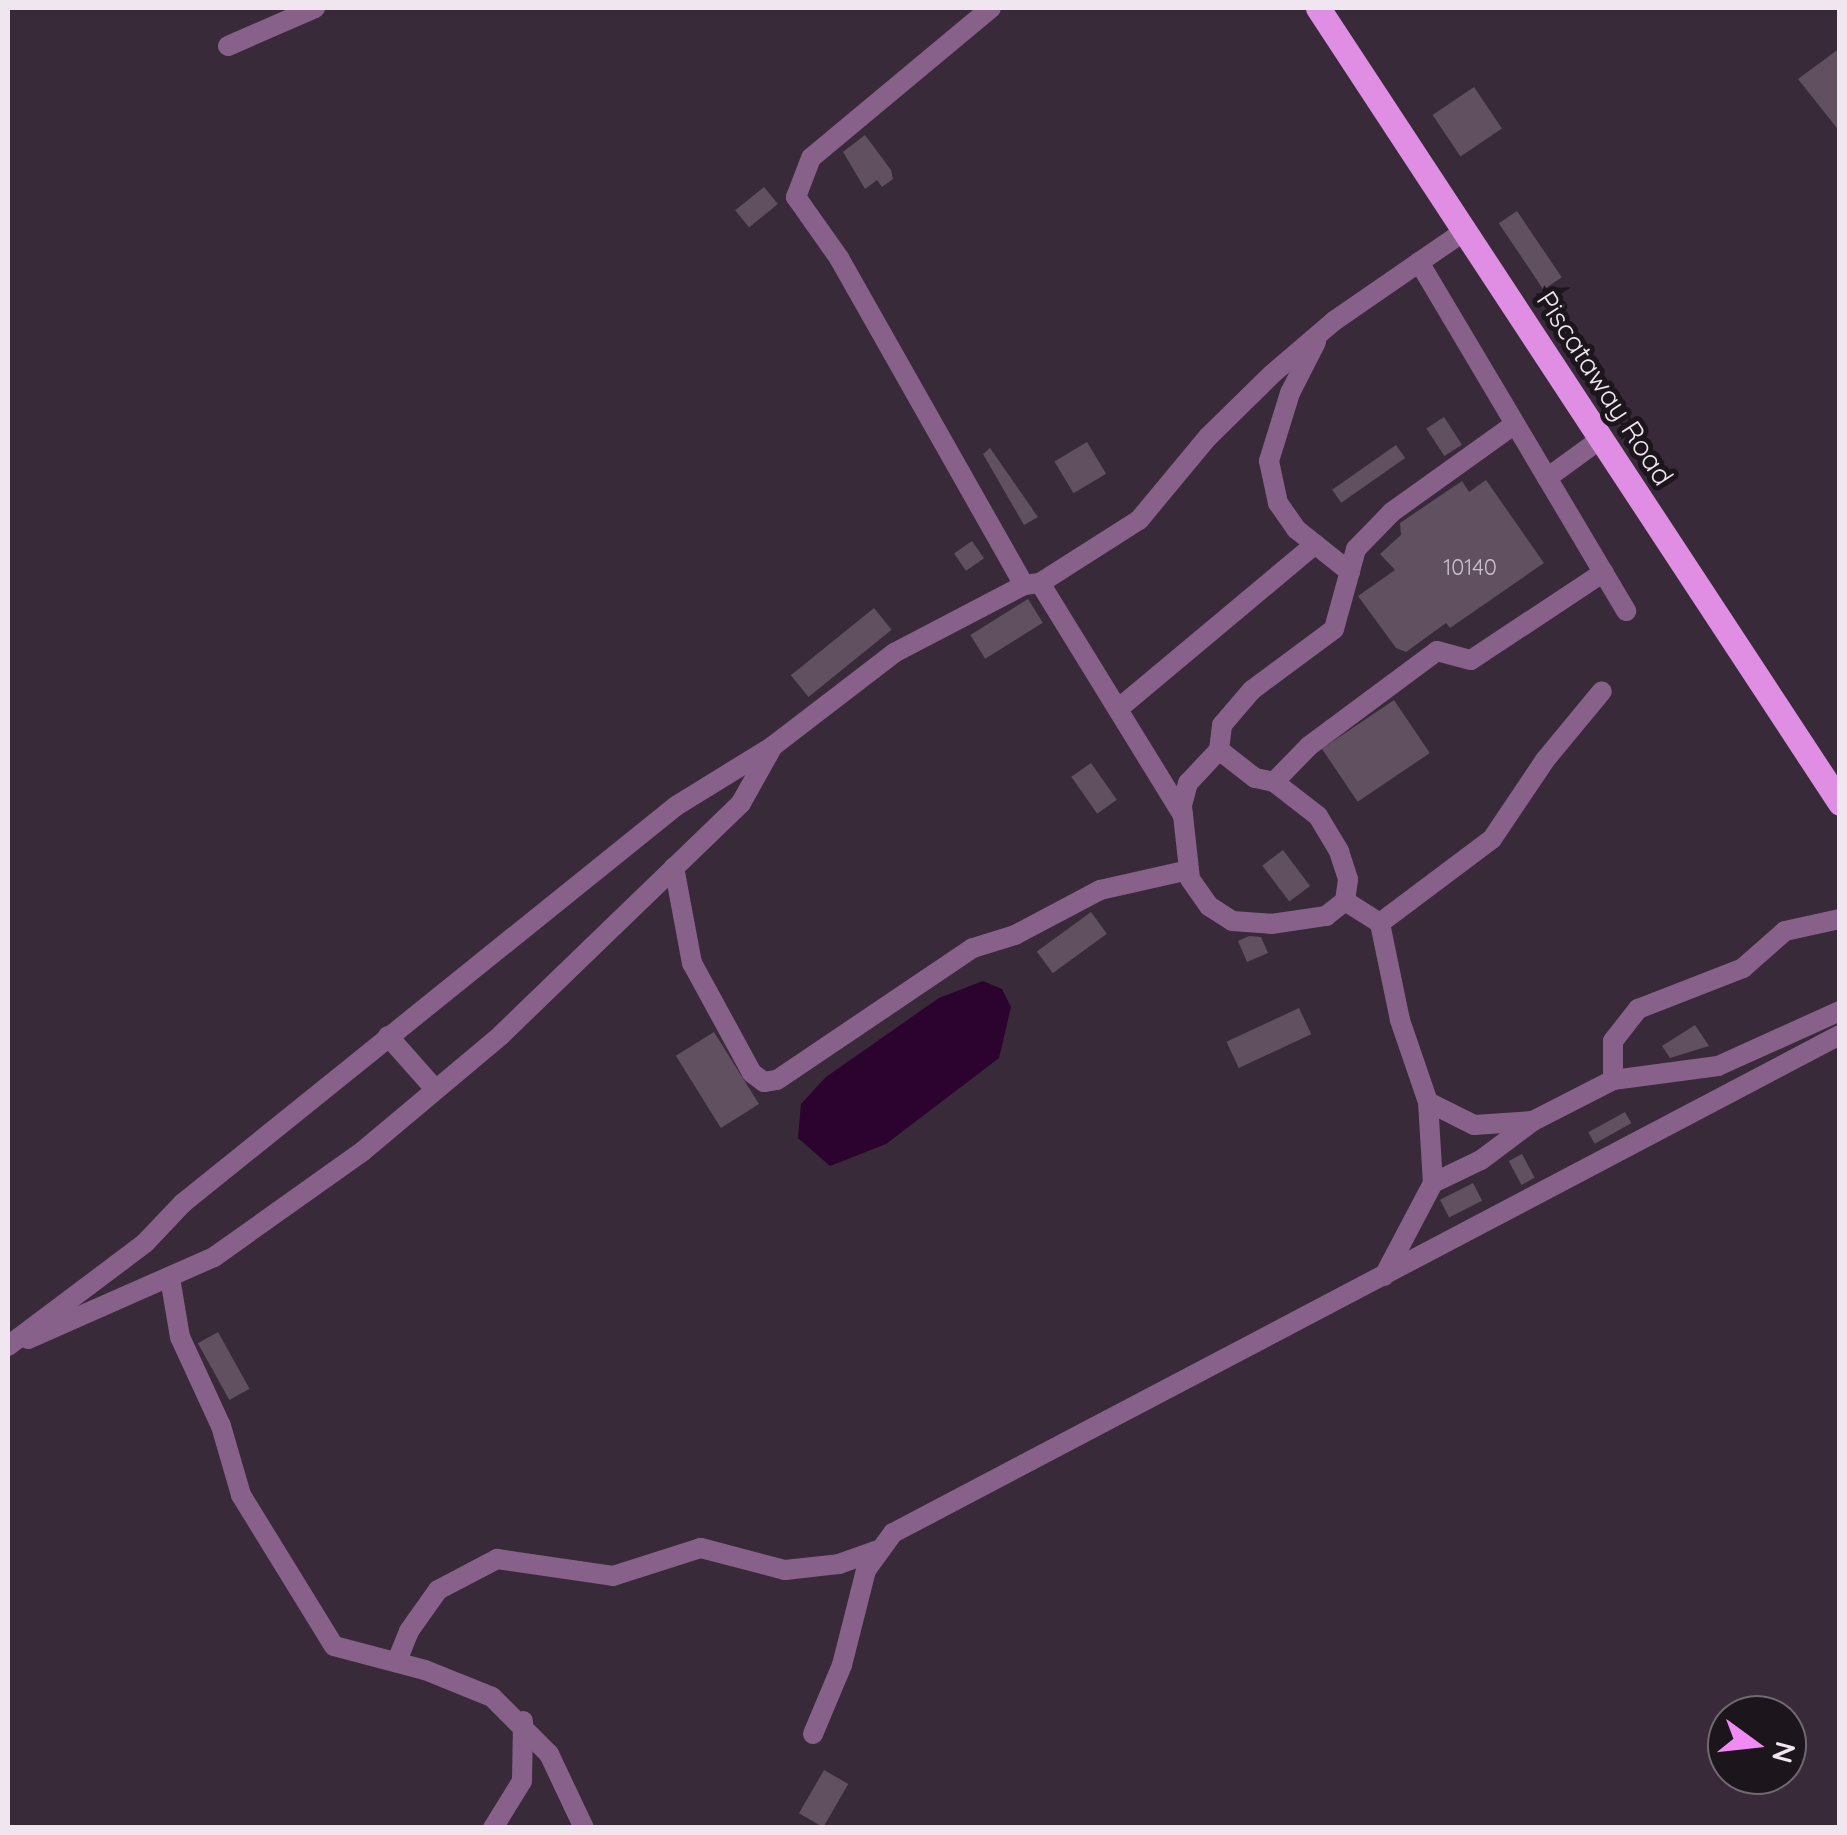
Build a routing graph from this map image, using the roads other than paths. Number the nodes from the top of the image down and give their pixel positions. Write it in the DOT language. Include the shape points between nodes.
graph roads {
  1 [pos="315,8"];
  2 [pos="991,8"];
  3 [pos="1318,8"];
  4 [pos="228,46"];
  5 [pos="1466,230"];
  6 [pos="1418,262"];
  7 [pos="1322,331"];
  8 [pos="1516,424"];
  9 [pos="1602,438"];
  10 [pos="1547,478"];
  11 [pos="1314,544"];
  12 [pos="1350,572"];
  13 [pos="1604,572"];
  14 [pos="1032,584"];
  15 [pos="1626,611"];
  16 [pos="1602,692"];
  17 [pos="1118,709"];
  18 [pos="773,746"];
  19 [pos="1219,750"];
  20 [pos="1274,782"];
  21 [pos="1840,802"];
  22 [pos="1183,815"];
  23 [pos="674,867"];
  24 [pos="1189,870"];
  25 [pos="1346,901"];
  26 [pos="1840,919"];
  27 [pos="1380,923"];
  28 [pos="1840,1011"];
  29 [pos="1840,1035"];
  30 [pos="388,1036"];
  31 [pos="1614,1080"];
  32 [pos="434,1088"];
  33 [pos="1428,1102"];
  34 [pos="1533,1121"];
  35 [pos="1433,1183"];
  36 [pos="1384,1276"];
  37 [pos="170,1278"];
  38 [pos="8,1347"];
  39 [pos="878,1550"];
  40 [pos="397,1662"];
  41 [pos="522,1721"];
  42 [pos="813,1734"];
  43 [pos="504,1824"];
  44 [pos="584,1828"];
  1 -- 4 [label="street"];
  2 -- 14 [label="street" via="811,158 799,175 796,198 839,258"];
  3 -- 5 [label="main road, Piscataway Road"];
  5 -- 6 [label="street"];
  5 -- 9 [label="main road, Piscataway Road"];
  6 -- 7 [label="street"];
  6 -- 8 [label="street"];
  7 -- 11 [label="street" via="1290,393 1270,460 1278,503"];
  7 -- 14 [label="street" via="1230,414 1138,520"];
  8 -- 10 [label="street"];
  8 -- 12 [label="street" via="1392,512 1356,549"];
  9 -- 10 [label="street"];
  9 -- 21 [label="main road, Piscataway Road"];
  10 -- 13 [label="street"];
  11 -- 12 [label="street"];
  11 -- 17 [label="street"];
  12 -- 19 [label="street" via="1334,629 1252,690 1222,725"];
  13 -- 15 [label="street"];
  13 -- 20 [label="street" via="1471,660 1437,651 1310,746"];
  14 -- 17 [label="street"];
  14 -- 18 [label="street" via="894,653"];
  16 -- 27 [label="street" via="1545,760 1492,840"];
  17 -- 22 [label="street"];
  18 -- 23 [label="street" via="741,803"];
  18 -- 30 [label="street" via="676,806"];
  19 -- 20 [label="street" via="1256,778"];
  19 -- 22 [label="street" via="1188,783"];
  20 -- 25 [label="street" via="1318,816 1339,851"];
  22 -- 24 [label="street"];
  23 -- 24 [label="street" via="692,964 752,1074 764,1082 777,1080 973,948 1015,935 1100,890"];
  23 -- 32 [label="street" via="525,1012"];
  24 -- 25 [label="street" via="1209,906 1232,921 1296,922 1326,916"];
  25 -- 27 [label="street"];
  26 -- 31 [label="street" via="1785,931 1744,968 1638,1009 1613,1041"];
  27 -- 33 [label="street" via="1400,1020"];
  28 -- 31 [label="street" via="1718,1066"];
  29 -- 36 [label="street"];
  30 -- 32 [label="street"];
  30 -- 38 [label="street" via="144,1243"];
  31 -- 34 [label="street"];
  32 -- 37 [label="street" via="248,1234"];
  33 -- 34 [label="street" via="1474,1126"];
  33 -- 35 [label="street"];
  34 -- 35 [label="street" via="1494,1152"];
  35 -- 36 [label="street"];
  36 -- 39 [label="street" via="904,1527"];
  37 -- 38 [label="street"];
  37 -- 40 [label="street" via="180,1337 252,1512 334,1646"];
  39 -- 40 [label="street" via="840,1564 785,1570 701,1548 612,1576 497,1559 438,1590"];
  39 -- 42 [label="street"];
  40 -- 41 [label="street" via="492,1696"];
  41 -- 43 [label="street" via="526,1764"];
  41 -- 44 [label="street" via="549,1754"];
}
